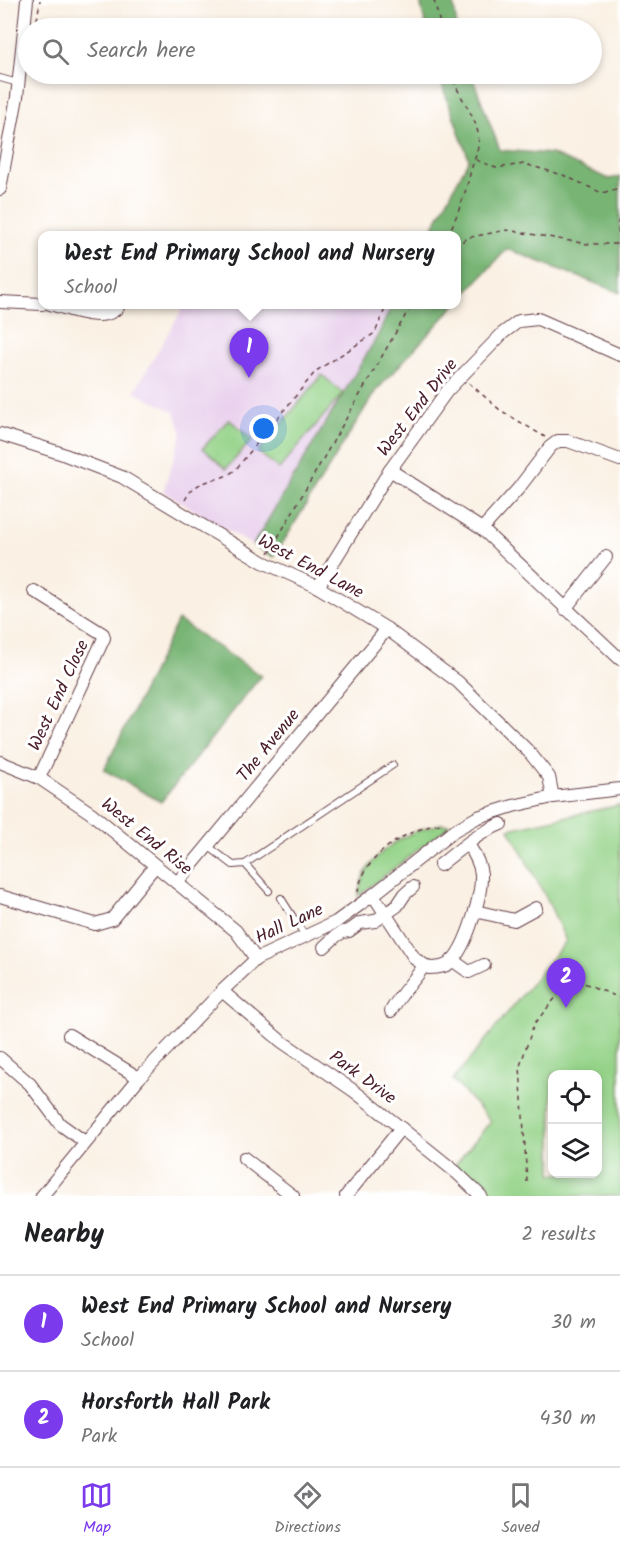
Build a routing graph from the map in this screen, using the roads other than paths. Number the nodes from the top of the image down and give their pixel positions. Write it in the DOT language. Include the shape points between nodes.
graph roads {
  1 [pos="27,0"];
  2 [pos="25,18"];
  3 [pos="0,78"];
  4 [pos="18,83"];
  5 [pos="19,84"];
  6 [pos="0,189"];
  7 [pos="0,302"];
  8 [pos="38,304"];
  9 [pos="70,309"];
  10 [pos="118,309"];
  11 [pos="620,355"];
  12 [pos="0,434"];
  13 [pos="620,460"];
  14 [pos="390,470"];
  15 [pos="482,529"];
  16 [pos="606,557"];
  17 [pos="318,587"];
  18 [pos="34,591"];
  19 [pos="565,609"];
  20 [pos="387,629"];
  21 [pos="620,659"];
  22 [pos="0,762"];
  23 [pos="393,765"];
  24 [pos="39,778"];
  25 [pos="620,789"];
  26 [pos="553,797"];
  27 [pos="501,824"];
  28 [pos="468,844"];
  29 [pos="208,846"];
  30 [pos="245,864"];
  31 [pos="440,865"];
  32 [pos="155,866"];
  33 [pos="177,883"];
  34 [pos="413,887"];
  35 [pos="269,891"];
  36 [pos="373,895"];
  37 [pos="0,896"];
  38 [pos="281,898"];
  39 [pos="536,908"];
  40 [pos="476,911"];
  41 [pos="385,913"];
  42 [pos="305,936"];
  43 [pos="324,947"];
  44 [pos="256,959"];
  45 [pos="452,960"];
  46 [pos="484,965"];
  47 [pos="424,966"];
  48 [pos="222,991"];
  49 [pos="391,1011"];
  50 [pos="69,1035"];
  51 [pos="0,1058"];
  52 [pos="139,1078"];
  53 [pos="401,1128"];
  54 [pos="85,1142"];
  55 [pos="244,1158"];
  56 [pos="42,1196"];
  57 [pos="293,1196"];
  58 [pos="346,1196"];
  59 [pos="481,1196"];
  1 -- 2 [label="street"];
  3 -- 4 [label="lane"];
  5 -- 6 [label="street"];
  7 -- 8 [label="street"];
  9 -- 10 [label="street" via="101,317"];
  11 -- 14 [label="street, West End Drive" via="547,322 519,321 447,391"];
  12 -- 17 [label="street, West End Lane" via="122,477 264,562"];
  13 -- 15 [label="street" via="558,441"];
  14 -- 15 [label="street"];
  14 -- 17 [label="street, West End Drive"];
  15 -- 19 [label="street"];
  16 -- 19 [label="street"];
  17 -- 20 [label="street, West End Lane"];
  18 -- 24 [label="street, West End Close" via="104,638"];
  19 -- 21 [label="street"];
  20 -- 26 [label="street, West End Lane" via="458,682 530,753 549,777"];
  20 -- 29 [label="street, The Avenue"];
  22 -- 24 [label="street, West End Rise"];
  23 -- 30 [label="lane"];
  24 -- 32 [label="street, West End Rise" via="91,813"];
  25 -- 26 [label="street, Hall Lane"];
  26 -- 36 [label="street, Hall Lane" via="478,817"];
  27 -- 28 [label="street" via="477,835"];
  28 -- 31 [label="street"];
  28 -- 40 [label="street" via="481,876"];
  29 -- 30 [label="lane" via="233,865"];
  29 -- 33 [label="street, The Avenue"];
  30 -- 35 [label="lane"];
  32 -- 33 [label="street, West End Rise"];
  32 -- 37 [label="street" via="111,920 95,924"];
  33 -- 44 [label="street, West End Rise" via="236,931"];
  34 -- 41 [label="street" via="397,906"];
  36 -- 41 [label="street"];
  36 -- 42 [label="street, Hall Lane" via="336,922"];
  38 -- 42 [label="lane"];
  39 -- 40 [label="street" via="514,920"];
  40 -- 45 [label="street"];
  41 -- 43 [label="street" via="375,921 343,932"];
  41 -- 47 [label="street" via="415,959"];
  42 -- 44 [label="street, Hall Lane"];
  44 -- 48 [label="street, Hall Lane"];
  45 -- 46 [label="street" via="469,975"];
  45 -- 47 [label="street" via="436,968"];
  47 -- 49 [label="street"];
  48 -- 52 [label="street, Hall Lane"];
  48 -- 53 [label="street, Park Drive" via="281,1041"];
  50 -- 52 [label="street"];
  51 -- 54 [label="street" via="30,1084 60,1124"];
  52 -- 54 [label="street, Hall Lane"];
  53 -- 58 [label="street"];
  53 -- 59 [label="street, Park Drive"];
  54 -- 56 [label="street, Hall Lane"];
  55 -- 57 [label="street"];
}
